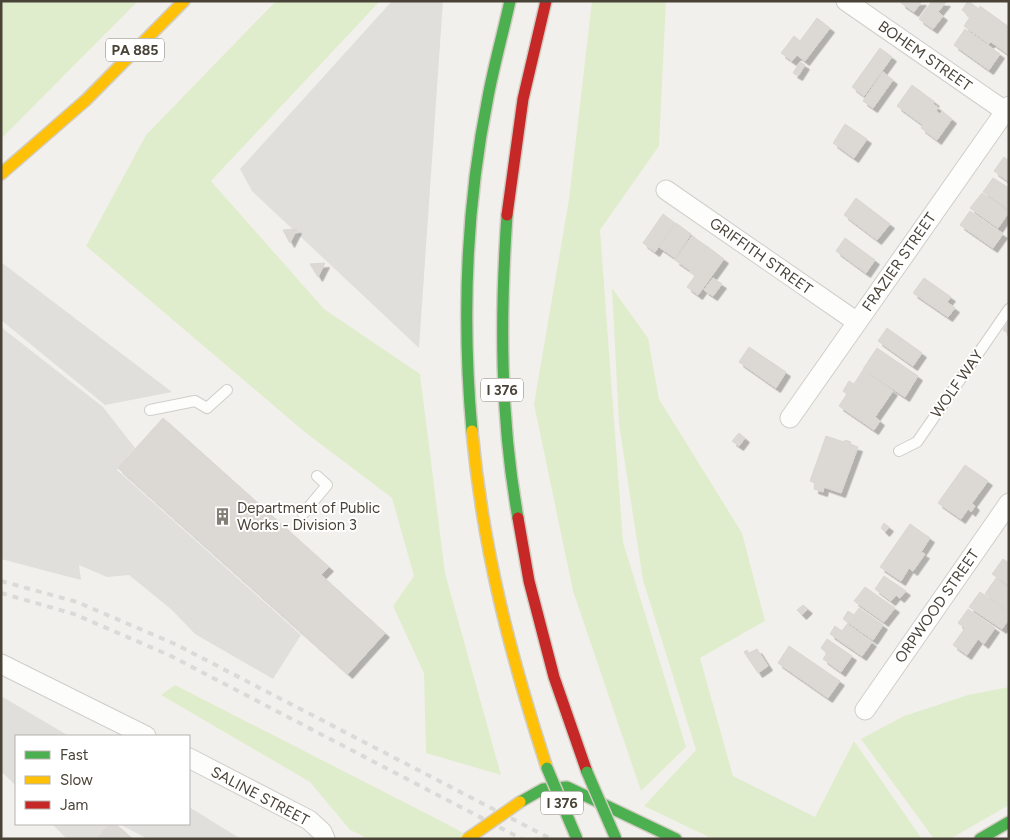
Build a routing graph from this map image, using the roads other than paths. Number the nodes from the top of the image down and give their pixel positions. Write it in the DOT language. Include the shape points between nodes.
graph roads {
  1 [pos="184,1"];
  2 [pos="510,1"];
  3 [pos="546,1"];
  4 [pos="846,1"];
  5 [pos="1007,108"];
  6 [pos="1,174"];
  7 [pos="666,190"];
  8 [pos="1009,309"];
  9 [pos="857,322"];
  10 [pos="227,390"];
  11 [pos="150,410"];
  12 [pos="790,418"];
  13 [pos="899,452"];
  14 [pos="317,476"];
  15 [pos="1009,503"];
  16 [pos="302,514"];
  17 [pos="1,664"];
  18 [pos="865,710"];
  19 [pos="144,735"];
  20 [pos="190,759"];
  21 [pos="1009,822"];
  22 [pos="325,839"];
  23 [pos="467,839"];
  24 [pos="577,839"];
  25 [pos="616,839"];
  26 [pos="676,839"];
  27 [pos="980,839"];
  1 -- 6 [label="main road, PA 885" via="86,100"];
  2 -- 24 [label="main road, I 376, bridge" via="490,79 475,178 466,281 467,383 476,484 493,584 518,684 547,768"];
  3 -- 25 [label="main road, I 376, bridge" via="525,86 509,183 502,282 502,391 510,480 529,587 552,674 587,772"];
  4 -- 5 [label="street, BOHEM STREET"];
  5 -- 9 [label="street, FRAZIER STREET"];
  7 -- 9 [label="street, GRIFFITH STREET"];
  8 -- 13 [label="lane, WOLF WAY" via="917,442"];
  9 -- 12 [label="street, FRAZIER STREET"];
  10 -- 11 [label="lane" via="207,408 195,401"];
  14 -- 16 [label="lane" via="327,485"];
  15 -- 18 [label="street, ORPWOOD STREET"];
  17 -- 19 [label="street"];
  20 -- 22 [label="street, SALINE STREET" via="309,820"];
  21 -- 27 [label="main road"];
  23 -- 26 [label="main road, bridge" via="543,789 567,787"];
}
